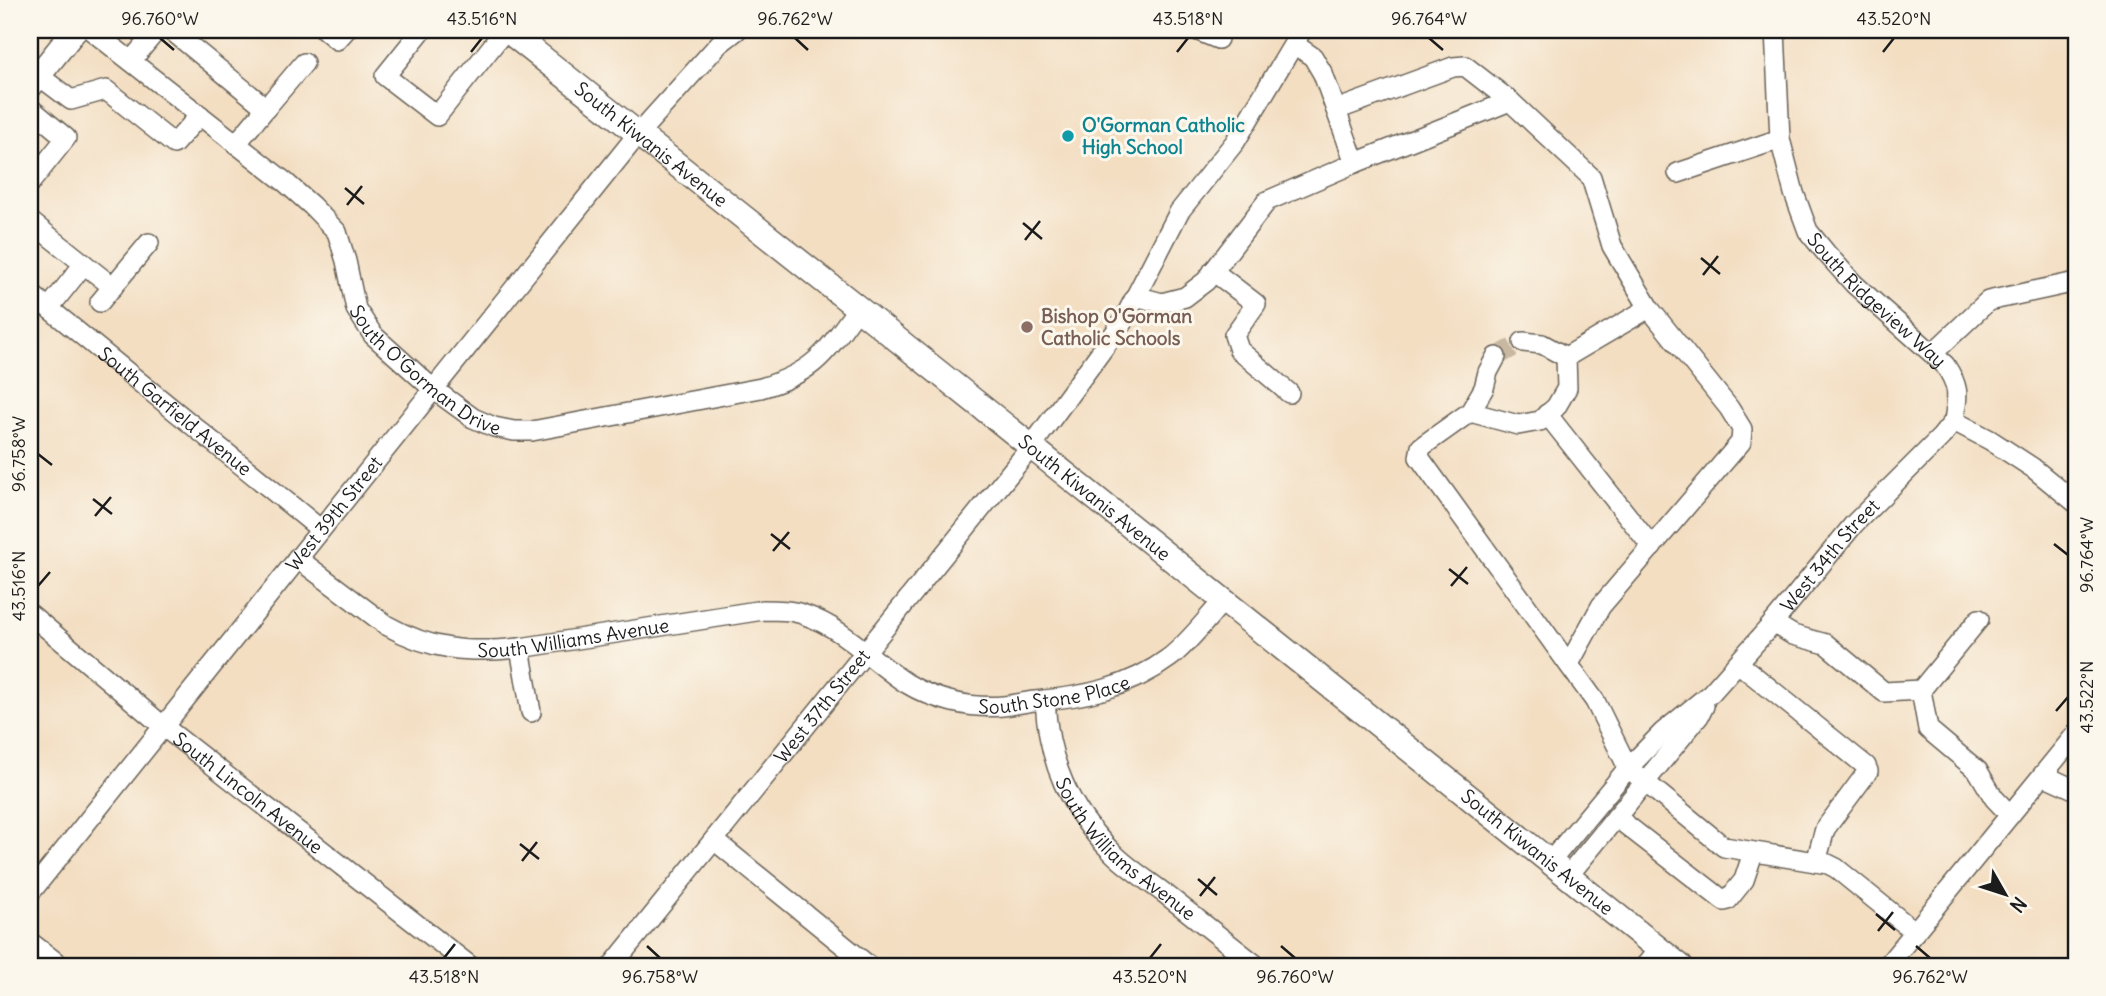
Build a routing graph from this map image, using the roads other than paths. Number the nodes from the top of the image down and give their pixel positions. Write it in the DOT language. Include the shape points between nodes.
graph roads {
  1 [pos="75,30"];
  2 [pos="91,30"];
  3 [pos="157,30"];
  4 [pos="172,30"];
  5 [pos="325,30"];
  6 [pos="346,30"];
  7 [pos="422,30"];
  8 [pos="737,30"];
  9 [pos="1196,30"];
  10 [pos="1775,30"];
  11 [pos="517,33"];
  12 [pos="1298,37"];
  13 [pos="1218,39"];
  14 [pos="131,61"];
  15 [pos="304,63"];
  16 [pos="32,77"];
  17 [pos="1510,101"];
  18 [pos="30,108"];
  19 [pos="265,108"];
  20 [pos="1336,110"];
  21 [pos="200,115"];
  22 [pos="638,134"];
  23 [pos="1780,139"];
  24 [pos="236,144"];
  25 [pos="1355,163"];
  26 [pos="1678,173"];
  27 [pos="30,183"];
  28 [pos="30,220"];
  29 [pos="149,243"];
  30 [pos="85,264"];
  31 [pos="1213,271"];
  32 [pos="2076,282"];
  33 [pos="30,295"];
  34 [pos="1136,296"];
  35 [pos="49,308"];
  36 [pos="858,308"];
  37 [pos="1649,308"];
  38 [pos="1523,342"];
  39 [pos="1933,353"];
  40 [pos="1496,357"];
  41 [pos="1566,357"];
  42 [pos="433,389"];
  43 [pos="1289,393"];
  44 [pos="1470,412"];
  45 [pos="1548,414"];
  46 [pos="1954,421"];
  47 [pos="1031,447"];
  48 [pos="2076,503"];
  49 [pos="320,529"];
  50 [pos="1652,547"];
  51 [pos="297,558"];
  52 [pos="1224,600"];
  53 [pos="30,614"];
  54 [pos="1979,619"];
  55 [pos="1773,623"];
  56 [pos="520,648"];
  57 [pos="864,652"];
  58 [pos="1738,663"];
  59 [pos="1569,664"];
  60 [pos="1921,690"];
  61 [pos="1711,693"];
  62 [pos="1045,700"];
  63 [pos="531,712"];
  64 [pos="164,727"];
  65 [pos="2076,734"];
  66 [pos="1628,768"];
  67 [pos="2043,775"];
  68 [pos="1645,782"];
  69 [pos="2076,790"];
  70 [pos="2010,815"];
  71 [pos="1616,817"];
  72 [pos="714,840"];
  73 [pos="1753,853"];
  74 [pos="1816,862"];
  75 [pos="1559,869"];
  76 [pos="30,893"];
  77 [pos="1915,932"];
  78 [pos="30,942"];
  79 [pos="1652,958"];
  80 [pos="61,966"];
  81 [pos="470,966"];
  82 [pos="612,966"];
  83 [pos="869,966"];
  84 [pos="1256,966"];
  85 [pos="1680,966"];
  86 [pos="1887,966"];
  1 -- 16 [label="main road"];
  2 -- 14 [label="street, South O'Gorman Drive"];
  3 -- 14 [label="street"];
  4 -- 19 [label="street"];
  5 -- 6 [label="street" via="337,40"];
  7 -- 11 [label="street" via="386,76 437,116"];
  8 -- 22 [label="street, West 39th Street"];
  9 -- 13 [label="street"];
  10 -- 23 [label="street, South Ridgeview Way"];
  11 -- 22 [label="main road, South Kiwanis Avenue"];
  12 -- 20 [label="street" via="1323,74"];
  12 -- 34 [label="street, West 37th Street" via="1235,142 1179,212"];
  14 -- 21 [label="street, South O'Gorman Drive"];
  15 -- 19 [label="street"];
  16 -- 21 [label="street" via="71,100 106,90 174,144"];
  17 -- 20 [label="street" via="1465,66"];
  17 -- 25 [label="street"];
  17 -- 37 [label="street" via="1591,177 1612,246"];
  18 -- 27 [label="street" via="66,138"];
  19 -- 24 [label="street"];
  20 -- 25 [label="street"];
  21 -- 24 [label="street, South O'Gorman Drive"];
  22 -- 36 [label="main road, South Kiwanis Avenue"];
  22 -- 42 [label="street, West 39th Street"];
  23 -- 26 [label="street"];
  23 -- 39 [label="street, South Ridgeview Way" via="1808,231 1854,284"];
  24 -- 42 [label="street, South O'Gorman Drive" via="337,232 356,309 373,335"];
  25 -- 31 [label="street" via="1267,201"];
  28 -- 30 [label="street"];
  29 -- 30 [label="street" via="107,294"];
  30 -- 35 [label="street"];
  31 -- 34 [label="street" via="1185,297 1162,303"];
  31 -- 43 [label="street" via="1256,304 1234,335 1239,350"];
  32 -- 39 [label="street" via="1988,301"];
  33 -- 35 [label="street, South Garfield Avenue"];
  34 -- 47 [label="street, West 37th Street" via="1122,323"];
  35 -- 49 [label="street, South Garfield Avenue"];
  36 -- 42 [label="street, South O'Gorman Drive" via="814,364 779,383 748,391 532,432 494,427 473,418"];
  36 -- 47 [label="main road, South Kiwanis Avenue"];
  37 -- 41 [label="street"];
  37 -- 50 [label="street" via="1742,429 1741,442"];
  38 -- 41 [label="street" via="1542,344"];
  39 -- 46 [label="street, South Ridgeview Way" via="1955,381"];
  40 -- 44 [label="street"];
  41 -- 45 [label="street" via="1567,388"];
  42 -- 49 [label="street, West 39th Street"];
  44 -- 45 [label="street" via="1518,425 1540,421"];
  44 -- 59 [label="street" via="1421,447 1419,457"];
  45 -- 50 [label="street"];
  46 -- 48 [label="street" via="2033,468"];
  46 -- 55 [label="street, West 34th Street" via="1854,524"];
  47 -- 52 [label="main road, South Kiwanis Avenue"];
  47 -- 57 [label="street, West 37th Street"];
  49 -- 51 [label="street, West 39th Street"];
  50 -- 59 [label="street" via="1601,606"];
  51 -- 56 [label="street, South Williams Avenue" via="402,634 450,649"];
  51 -- 64 [label="street, West 39th Street"];
  52 -- 62 [label="street, South Stone Place" via="1171,656 1145,674 1094,693"];
  52 -- 75 [label="main road, South Kiwanis Avenue"];
  53 -- 64 [label="street, South Lincoln Avenue"];
  54 -- 60 [label="street"];
  55 -- 58 [label="street, West 34th Street"];
  55 -- 60 [label="street" via="1793,635 1826,644 1884,692"];
  56 -- 57 [label="street, South Williams Avenue" via="786,610 826,623"];
  56 -- 63 [label="street"];
  57 -- 62 [label="street, South Stone Place" via="907,683 955,702 1002,706"];
  57 -- 72 [label="street, West 37th Street"];
  58 -- 61 [label="street, West 34th Street"];
  58 -- 74 [label="street" via="1868,771 1825,829"];
  59 -- 66 [label="street" via="1595,701"];
  60 -- 70 [label="street" via="1928,729 1978,772"];
  61 -- 66 [label="street, West 34th Street"];
  61 -- 68 [label="street, West 34th Street" via="1699,716"];
  62 -- 84 [label="street, South Williams Avenue" via="1048,740 1061,780 1093,832 1115,855"];
  64 -- 76 [label="street, West 39th Street"];
  64 -- 81 [label="street, South Lincoln Avenue"];
  65 -- 67 [label="street"];
  66 -- 68 [label="street"];
  66 -- 75 [label="street, West 34th Street"];
  67 -- 69 [label="street"];
  67 -- 70 [label="street"];
  68 -- 71 [label="street, West 34th Street"];
  68 -- 73 [label="street" via="1724,847"];
  70 -- 77 [label="street"];
  71 -- 73 [label="street" via="1724,901 1744,880"];
  71 -- 75 [label="street, West 34th Street"];
  72 -- 82 [label="street, West 37th Street"];
  72 -- 83 [label="street"];
  73 -- 74 [label="street"];
  74 -- 77 [label="street" via="1836,869"];
  75 -- 79 [label="main road, South Kiwanis Avenue"];
  77 -- 86 [label="street"];
  78 -- 80 [label="street"];
  79 -- 85 [label="main road, South Kiwanis Avenue"];
}
